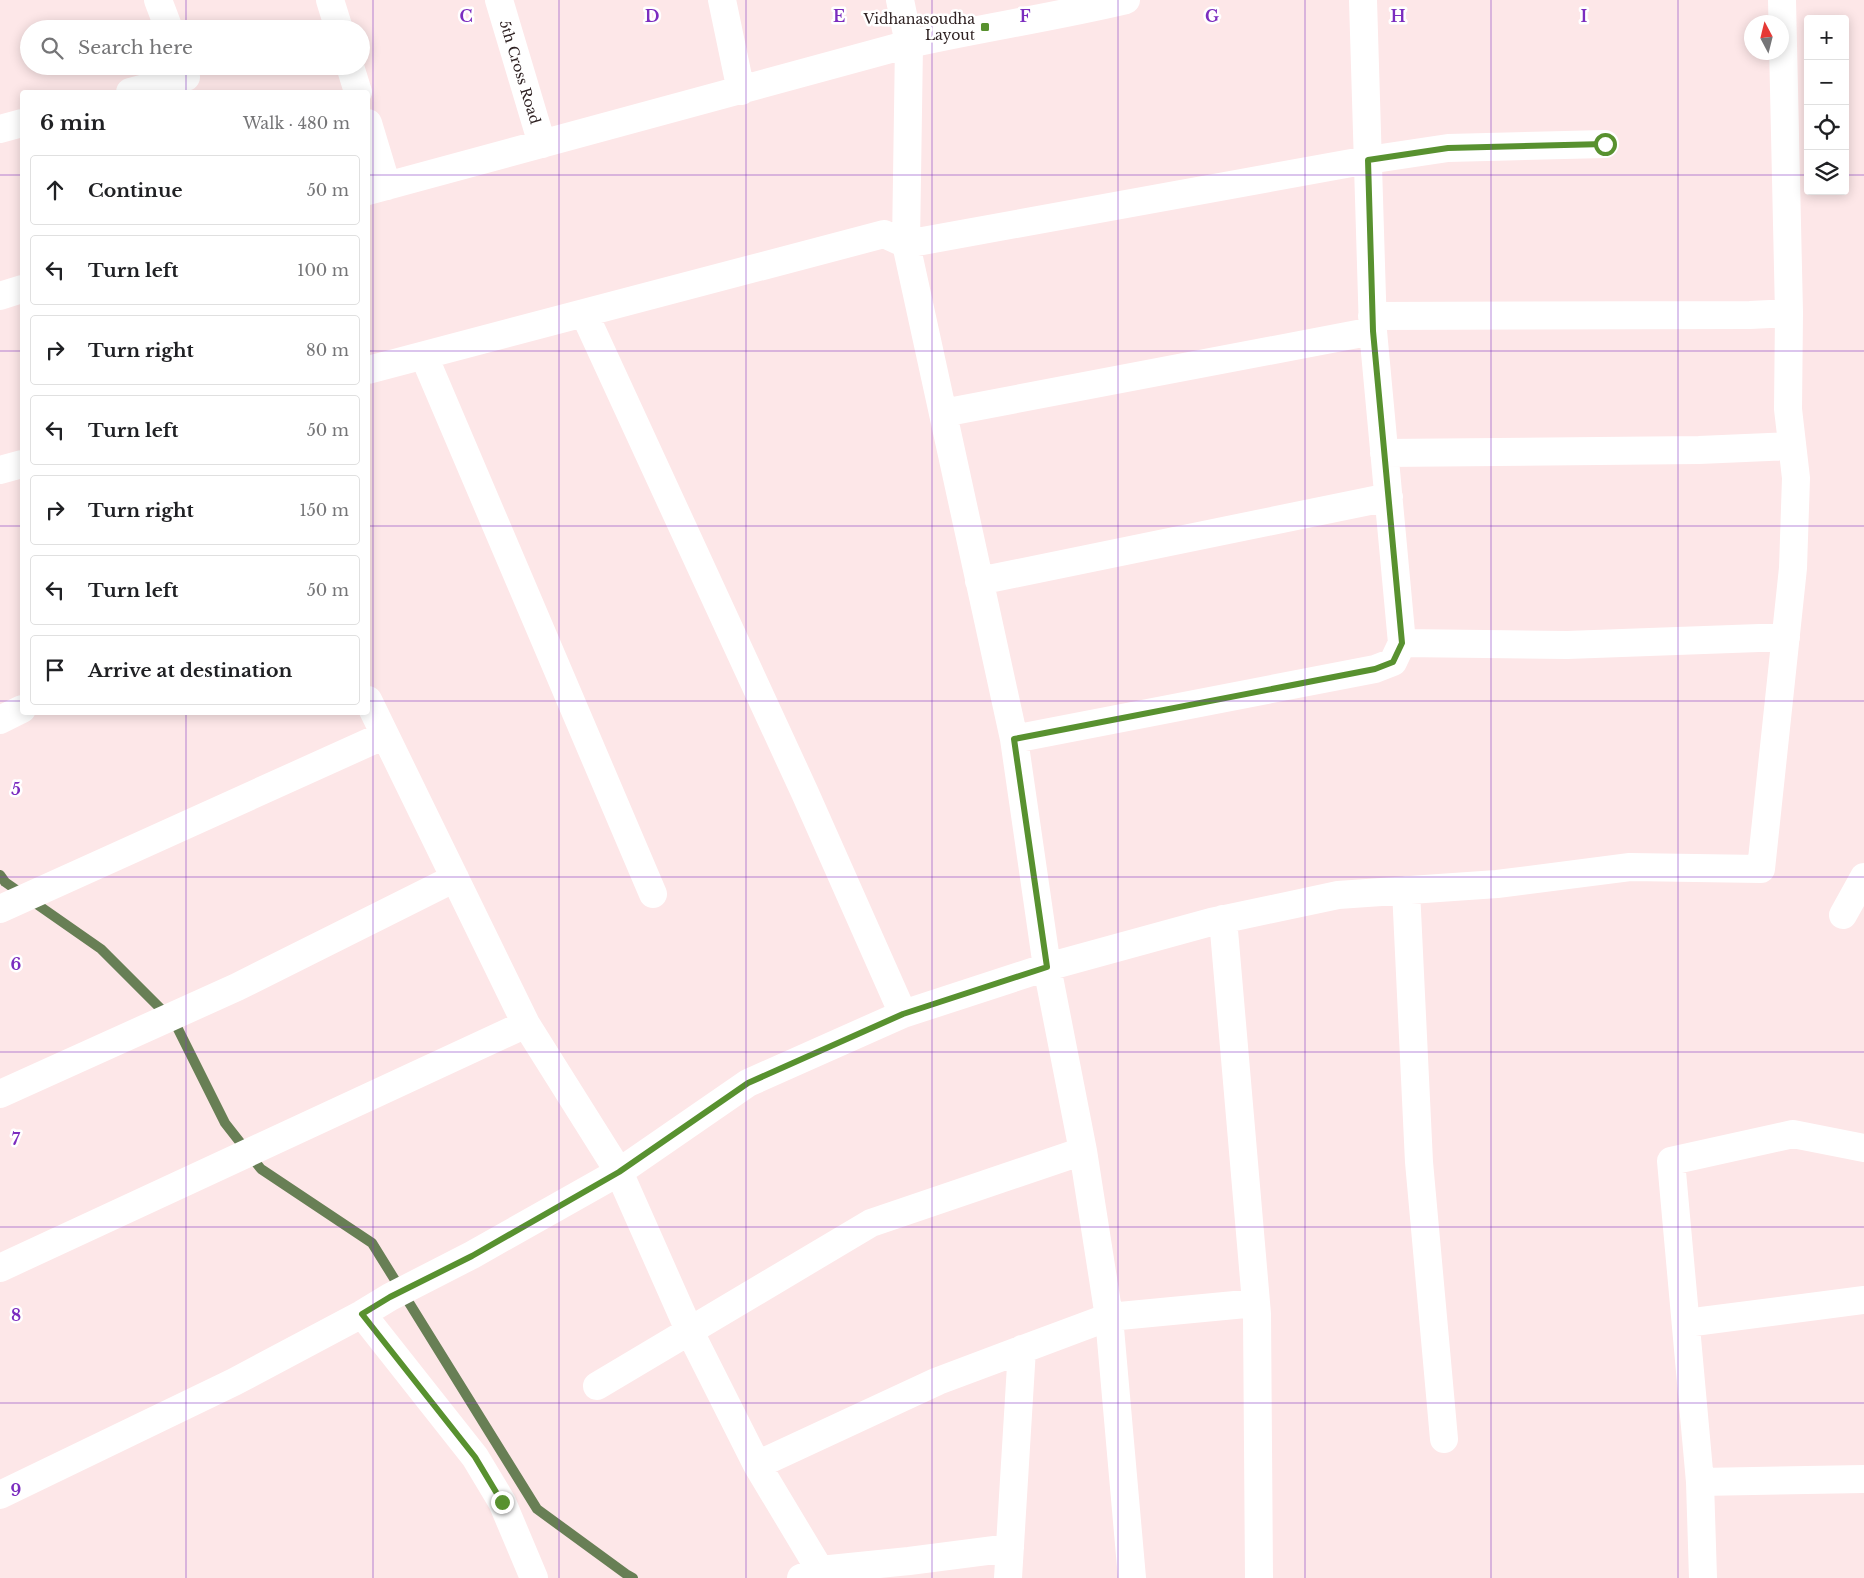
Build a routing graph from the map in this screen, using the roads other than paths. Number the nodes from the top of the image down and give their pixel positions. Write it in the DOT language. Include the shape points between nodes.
graph roads {
  1 [pos="158,0"];
  2 [pos="330,0"];
  3 [pos="499,0"];
  4 [pos="722,0"];
  5 [pos="900,0"];
  6 [pos="1126,0"];
  7 [pos="1363,0"];
  8 [pos="1782,0"];
  9 [pos="1082,5"];
  10 [pos="165,20"];
  11 [pos="336,20"];
  12 [pos="909,44"];
  13 [pos="353,75"];
  14 [pos="187,78"];
  15 [pos="138,90"];
  16 [pos="357,90"];
  17 [pos="741,91"];
  18 [pos="20,124"];
  19 [pos="0,129"];
  20 [pos="370,138"];
  21 [pos="542,144"];
  22 [pos="1605,144"];
  23 [pos="1368,160"];
  24 [pos="377,189"];
  25 [pos="906,244"];
  26 [pos="20,290"];
  27 [pos="0,296"];
  28 [pos="584,313"];
  29 [pos="1789,313"];
  30 [pos="1373,324"];
  31 [pos="424,356"];
  32 [pos="370,370"];
  33 [pos="942,413"];
  34 [pos="1792,446"];
  35 [pos="1384,453"];
  36 [pos="20,465"];
  37 [pos="0,470"];
  38 [pos="1389,497"];
  39 [pos="979,581"];
  40 [pos="1786,637"];
  41 [pos="1402,643"];
  42 [pos="370,704"];
  43 [pos="20,710"];
  44 [pos="0,720"];
  45 [pos="385,735"];
  46 [pos="1014,739"];
  47 [pos="1864,877"];
  48 [pos="455,878"];
  49 [pos="1406,890"];
  50 [pos="653,894"];
  51 [pos="7,906"];
  52 [pos="1843,914"];
  53 [pos="1223,919"];
  54 [pos="1047,967"];
  55 [pos="903,1014"];
  56 [pos="526,1024"];
  57 [pos="0,1094"];
  58 [pos="1864,1148"];
  59 [pos="1083,1151"];
  60 [pos="619,1172"];
  61 [pos="0,1268"];
  62 [pos="1864,1300"];
  63 [pos="1256,1303"];
  64 [pos="362,1314"];
  65 [pos="1109,1317"];
  66 [pos="1686,1323"];
  67 [pos="689,1330"];
  68 [pos="1022,1349"];
  69 [pos="596,1386"];
  70 [pos="1444,1439"];
  71 [pos="757,1465"];
  72 [pos="1864,1479"];
  73 [pos="1700,1482"];
  74 [pos="0,1495"];
  75 [pos="1010,1548"];
  76 [pos="909,1569"];
  77 [pos="811,1574"];
  78 [pos="534,1578"];
  79 [pos="1008,1578"];
  80 [pos="1132,1578"];
  81 [pos="1259,1578"];
  82 [pos="1703,1578"];
  1 -- 10 [label="street"];
  2 -- 11 [label="street"];
  3 -- 21 [label="street, 5th Cross Road"];
  4 -- 17 [label="street"];
  5 -- 12 [label="street"];
  6 -- 9 [label="street"];
  7 -- 23 [label="street"];
  8 -- 29 [label="street"];
  9 -- 12 [label="street"];
  12 -- 17 [label="street"];
  12 -- 25 [label="street"];
  13 -- 16 [label="street"];
  14 -- 15 [label="street"];
  17 -- 21 [label="street"];
  18 -- 19 [label="street"];
  20 -- 24 [label="street"];
  21 -- 24 [label="street"];
  22 -- 23 [label="street" via="1448,148"];
  23 -- 25 [label="street"];
  23 -- 30 [label="street"];
  25 -- 28 [label="street" via="884,234"];
  25 -- 33 [label="street"];
  26 -- 27 [label="street"];
  28 -- 31 [label="street"];
  28 -- 55 [label="street"];
  29 -- 30 [label="street"];
  29 -- 34 [label="street" via="1788,409"];
  30 -- 33 [label="street"];
  30 -- 35 [label="street"];
  31 -- 32 [label="street"];
  31 -- 50 [label="street"];
  33 -- 39 [label="street"];
  34 -- 35 [label="street"];
  34 -- 40 [label="street" via="1796,478 1793,568"];
  35 -- 38 [label="street"];
  36 -- 37 [label="street"];
  38 -- 39 [label="street"];
  38 -- 41 [label="street"];
  39 -- 46 [label="street"];
  40 -- 41 [label="street" via="1567,645"];
  40 -- 49 [label="street" via="1761,869 1630,867 1497,884"];
  41 -- 46 [label="street" via="1393,662 1375,669"];
  42 -- 45 [label="street"];
  43 -- 44 [label="street"];
  45 -- 48 [label="street"];
  45 -- 51 [label="street"];
  46 -- 54 [label="street"];
  47 -- 52 [label="street"];
  48 -- 56 [label="street"];
  48 -- 57 [label="street" via="237,987"];
  49 -- 53 [label="street" via="1338,894"];
  49 -- 70 [label="street" via="1419,1162"];
  53 -- 54 [label="street"];
  53 -- 63 [label="street"];
  54 -- 55 [label="street"];
  54 -- 59 [label="street"];
  55 -- 60 [label="street" via="748,1083"];
  56 -- 60 [label="street"];
  56 -- 61 [label="street"];
  58 -- 66 [label="street" via="1793,1134 1671,1161"];
  59 -- 65 [label="street"];
  59 -- 67 [label="street" via="871,1223"];
  60 -- 64 [label="street"];
  60 -- 67 [label="street"];
  62 -- 66 [label="street"];
  63 -- 65 [label="street"];
  63 -- 81 [label="street"];
  64 -- 74 [label="street" via="234,1382"];
  64 -- 78 [label="street" via="475,1457 502,1502"];
  65 -- 68 [label="street"];
  65 -- 80 [label="street"];
  66 -- 73 [label="street"];
  67 -- 69 [label="street"];
  67 -- 71 [label="street"];
  68 -- 71 [label="street" via="938,1381"];
  68 -- 75 [label="street"];
  71 -- 77 [label="street"];
  72 -- 73 [label="street"];
  73 -- 82 [label="street"];
  75 -- 76 [label="street"];
  75 -- 79 [label="street"];
  76 -- 77 [label="street"];
}
